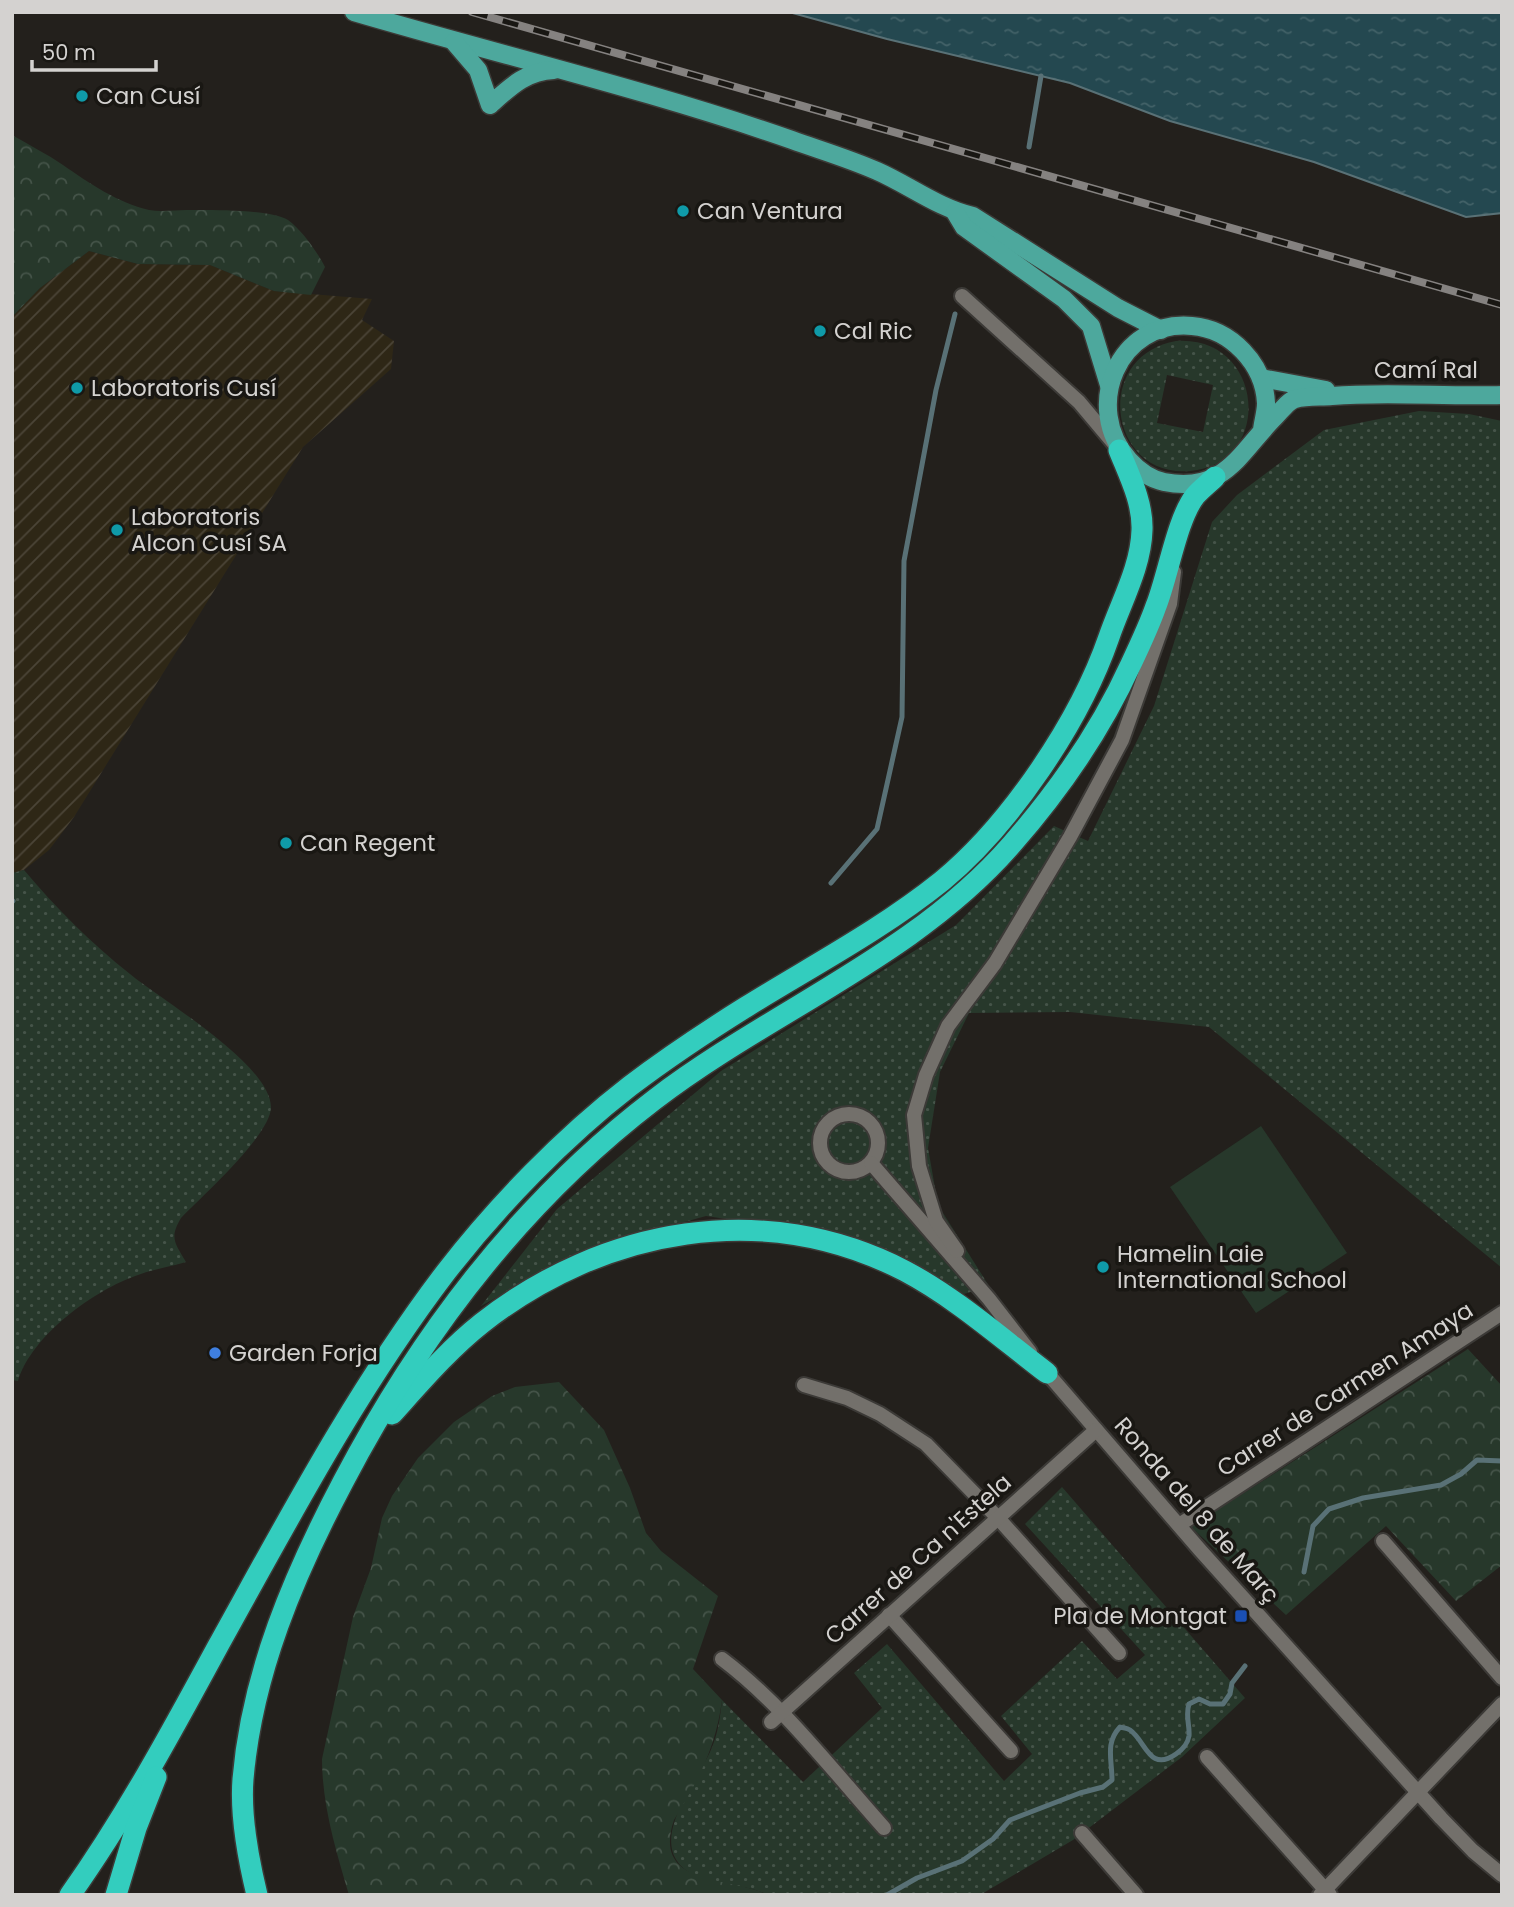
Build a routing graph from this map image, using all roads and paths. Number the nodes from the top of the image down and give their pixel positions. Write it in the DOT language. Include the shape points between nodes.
graph roads {
  1 [pos="354,12"];
  2 [pos="454,42"];
  3 [pos="564,69"];
  4 [pos="955,212"];
  5 [pos="962,296"];
  6 [pos="1161,330"];
  7 [pos="1261,379"];
  8 [pos="1109,385"];
  9 [pos="1349,394"];
  10 [pos="1502,395"];
  11 [pos="1079,402"];
  12 [pos="1106,413"];
  13 [pos="1262,430"];
  14 [pos="1119,450"];
  15 [pos="1215,477"];
  16 [pos="1174,550"];
  17 [pos="871,1163"];
  18 [pos="989,1299"];
  19 [pos="1502,1313"];
  20 [pos="1047,1373"];
  21 [pos="804,1385"];
  22 [pos="1096,1430"];
  23 [pos="360,1449"];
  24 [pos="998,1518"];
  25 [pos="1179,1525"];
  26 [pos="1383,1541"];
  27 [pos="889,1615"];
  28 [pos="1119,1653"];
  29 [pos="722,1659"];
  30 [pos="1502,1678"];
  31 [pos="1502,1704"];
  32 [pos="776,1718"];
  33 [pos="179,1719"];
  34 [pos="1011,1751"];
  35 [pos="1207,1758"];
  36 [pos="1418,1792"];
  37 [pos="884,1828"];
  38 [pos="1082,1833"];
  39 [pos="1502,1875"];
  40 [pos="1325,1893"];
  41 [pos="70,1895"];
  42 [pos="116,1895"];
  43 [pos="257,1895"];
  44 [pos="1136,1895"];
  1 -- 2 [label="main road"];
  2 -- 3 [label="main road"];
  2 -- 3 [label="main road" via="478,70 490,105 516,81 540,71"];
  3 -- 4 [label="main road" via="877,171"];
  4 -- 6 [label="main road" via="973,216"];
  4 -- 8 [label="main road" via="964,227 1064,299 1091,326"];
  5 -- 11 [label="street"];
  6 -- 7 [label="main road" via="1191,326 1221,334 1245,352"];
  6 -- 8 [label="main road" via="1128,351"];
  7 -- 9 [label="main road"];
  7 -- 13 [label="main road" via="1266,404"];
  8 -- 12 [label="main road"];
  9 -- 10 [label="main road, Camí Ral"];
  9 -- 13 [label="main road" via="1293,399"];
  11 -- 12 [label="street"];
  11 -- 14 [label="street"];
  12 -- 14 [label="main road"];
  13 -- 15 [label="main road" via="1233,466"];
  14 -- 15 [label="main road" via="1137,469 1161,481 1189,483"];
  14 -- 33 [label="highway" via="1139,507 1142,530 1135,569 1104,653 1079,702 1014,804 976,850 942,881 888,921 745,1007 629,1087 506,1202 448,1270 354,1405"];
  15 -- 16 [label="highway" via="1196,494"];
  16 -- 18 [label="street" via="1171,604 1122,740 995,963 948,1026 914,1115 919,1166 936,1221"];
  16 -- 23 [label="highway" via="1157,606 1116,694 1056,791 1004,853 921,927 684,1078 578,1164 478,1273 406,1372"];
  17 -- 17 [label="street" via="878,1136 868,1121 842,1114 827,1124 820,1141 830,1166 847,1172"];
  17 -- 18 [label="street, Ronda del 8 de Març"];
  18 -- 20 [label="street, Ronda del 8 de Març"];
  19 -- 25 [label="street, Carrer de Carmen Amaya"];
  20 -- 22 [label="street, Ronda del 8 de Març"];
  20 -- 23 [label="highway" via="938,1292 882,1261 800,1236 706,1231 600,1255 538,1285 459,1343"];
  21 -- 24 [label="street" via="880,1414 926,1444"];
  22 -- 24 [label="street, Carrer de Ca n'Estela"];
  22 -- 25 [label="street, Ronda del 8 de Març"];
  23 -- 43 [label="highway" via="290,1593 261,1677 243,1784 247,1854"];
  24 -- 27 [label="street, Carrer de Ca n'Estela"];
  24 -- 28 [label="street"];
  25 -- 36 [label="street, Ronda del 8 de Març"];
  26 -- 30 [label="street"];
  27 -- 32 [label="street, Carrer de Ca n'Estela"];
  27 -- 34 [label="street"];
  29 -- 32 [label="street" via="746,1677"];
  31 -- 36 [label="street"];
  32 -- 37 [label="street"];
  33 -- 41 [label="highway"];
  33 -- 42 [label="highway" via="136,1828"];
  35 -- 40 [label="street"];
  36 -- 39 [label="street, Ronda del 8 de Març"];
  36 -- 40 [label="street"];
  38 -- 44 [label="street"];
}
